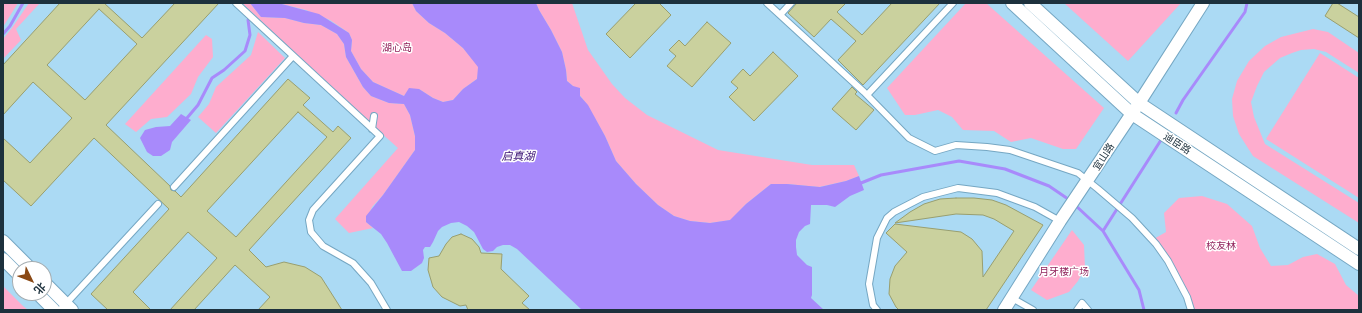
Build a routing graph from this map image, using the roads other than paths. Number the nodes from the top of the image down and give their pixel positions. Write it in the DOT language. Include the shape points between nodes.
graph roads {
  1 [pos="236,3"];
  2 [pos="767,3"];
  3 [pos="791,3"];
  4 [pos="953,3"];
  5 [pos="1012,3"];
  6 [pos="1030,3"];
  7 [pos="1203,3"];
  8 [pos="780,15"];
  9 [pos="293,56"];
  10 [pos="867,95"];
  11 [pos="1139,103"];
  12 [pos="1132,114"];
  13 [pos="374,116"];
  14 [pos="372,129"];
  15 [pos="1085,185"];
  16 [pos="174,187"];
  17 [pos="158,204"];
  18 [pos="1062,218"];
  19 [pos="3,241"];
  20 [pos="1359,250"];
  21 [pos="3,258"];
  22 [pos="23,261"];
  23 [pos="1359,264"];
  24 [pos="12,268"];
  25 [pos="52,291"];
  26 [pos="1012,298"];
  27 [pos="45,301"];
  28 [pos="66,308"];
  29 [pos="54,310"];
  30 [pos="387,310"];
  31 [pos="876,310"];
  32 [pos="1004,310"];
  33 [pos="1033,310"];
  34 [pos="1077,310"];
  35 [pos="1088,310"];
  36 [pos="1191,310"];
  1 -- 9 [label="lane"];
  2 -- 8 [label="lane"];
  3 -- 8 [label="lane"];
  4 -- 10 [label="lane"];
  5 -- 12 [label="street, 迪臣路"];
  6 -- 11 [label="street, 迪臣路"];
  7 -- 11 [label="street, 宜山路"];
  8 -- 10 [label="lane"];
  9 -- 14 [label="lane"];
  9 -- 16 [label="lane"];
  10 -- 15 [label="lane" via="909,138 934,150 956,145 1010,150 1078,173"];
  11 -- 12 [label="street, 宜山路"];
  11 -- 20 [label="street, 迪臣路"];
  12 -- 15 [label="street, 宜山路"];
  12 -- 23 [label="street, 迪臣路"];
  13 -- 14 [label="lane"];
  14 -- 30 [label="lane" via="380,136 313,210 309,220 311,232 323,246 352,263 371,283"];
  15 -- 18 [label="street, 宜山路"];
  15 -- 36 [label="lane" via="1119,207 1156,244 1168,262"];
  17 -- 28 [label="lane"];
  18 -- 26 [label="street, 宜山路"];
  18 -- 31 [label="lane" via="997,193 958,188 923,197 887,218 877,238 869,284"];
  19 -- 22 [label="street"];
  21 -- 24 [label="street"];
  25 -- 28 [label="street"];
  26 -- 32 [label="street, 宜山路"];
  26 -- 33 [label="lane"];
  27 -- 29 [label="street"];
  34 -- 35 [label="lane" via="1082,303"];
}
